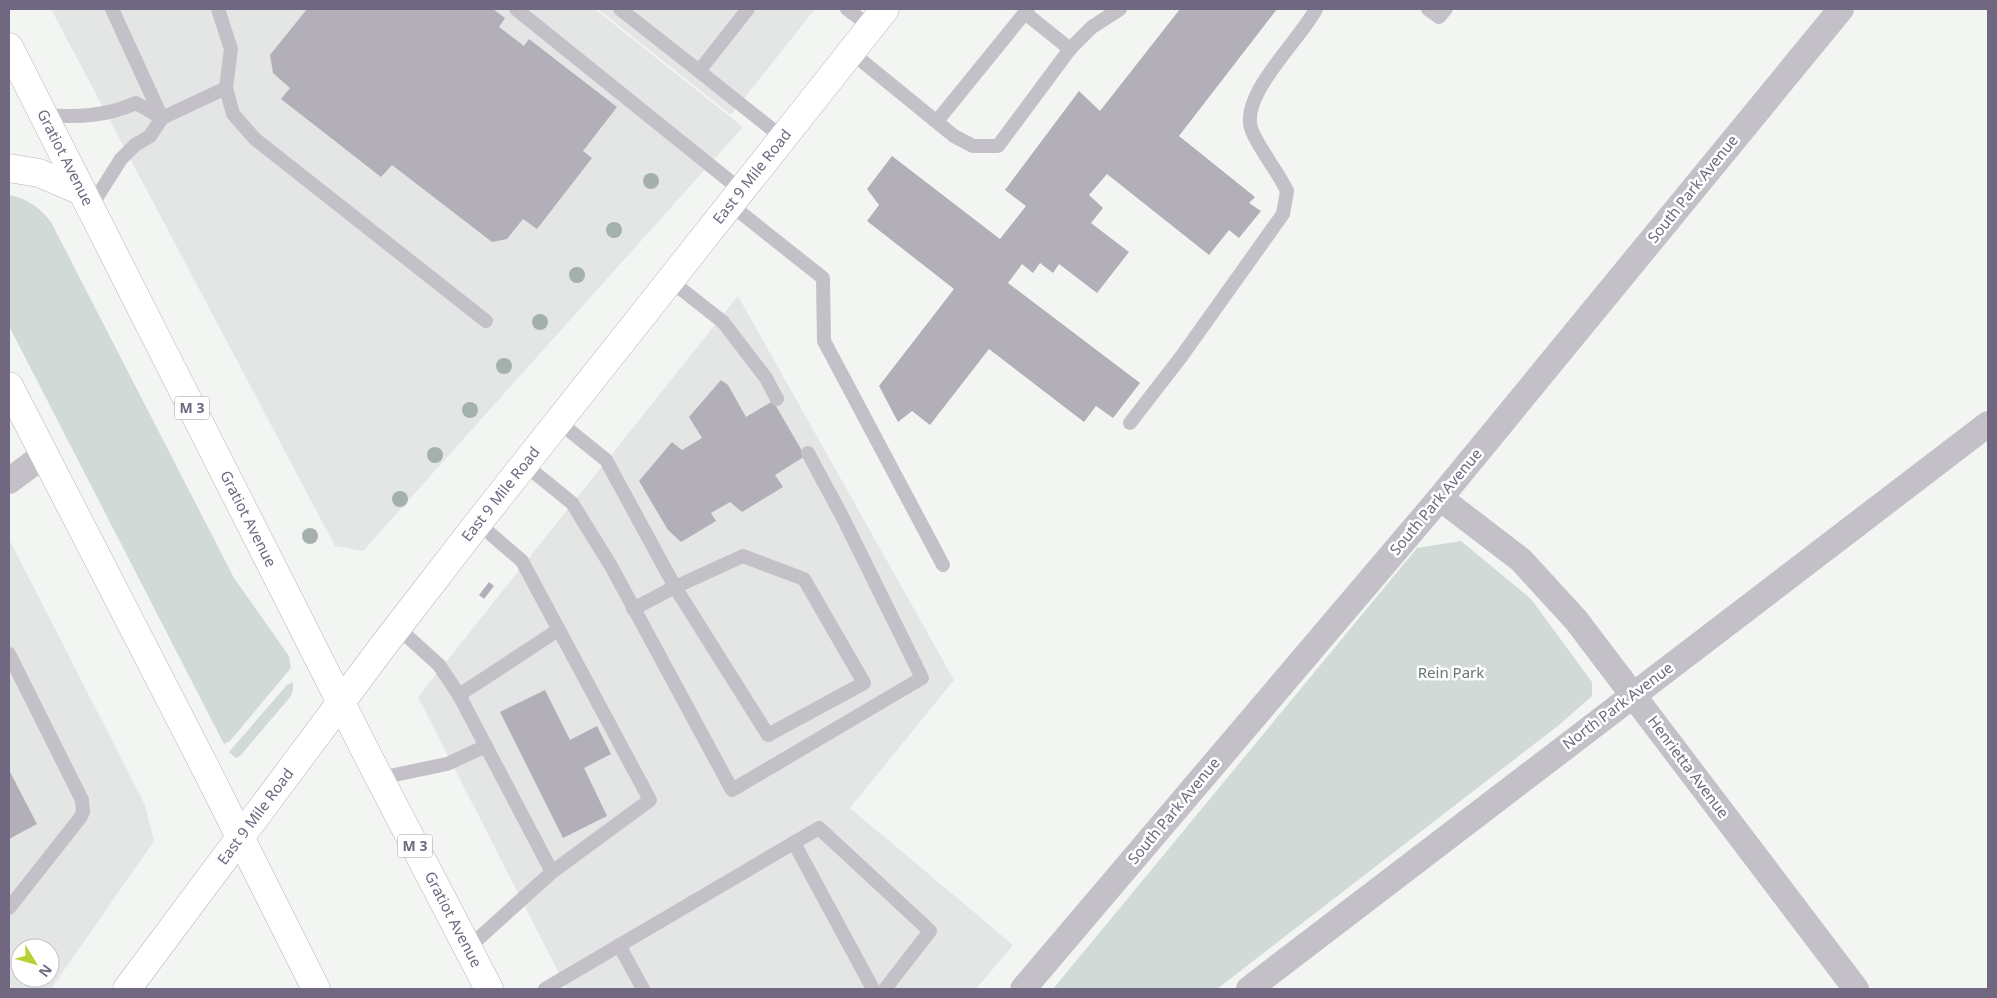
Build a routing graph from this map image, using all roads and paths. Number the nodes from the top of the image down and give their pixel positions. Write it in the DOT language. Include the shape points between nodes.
graph roads {
  1 [pos="112,9"];
  2 [pos="218,9"];
  3 [pos="516,9"];
  4 [pos="620,9"];
  5 [pos="748,9"];
  6 [pos="847,9"];
  7 [pos="1120,9"];
  8 [pos="1316,9"];
  9 [pos="1428,9"];
  10 [pos="1446,9"];
  11 [pos="1841,9"];
  12 [pos="1027,11"];
  13 [pos="878,18"];
  14 [pos="9,47"];
  15 [pos="1070,49"];
  16 [pos="851,52"];
  17 [pos="700,71"];
  18 [pos="226,88"];
  19 [pos="44,115"];
  20 [pos="162,118"];
  21 [pos="938,122"];
  22 [pos="783,138"];
  23 [pos="9,168"];
  24 [pos="736,198"];
  25 [pos="85,200"];
  26 [pos="671,281"];
  27 [pos="486,321"];
  28 [pos="9,386"];
  29 [pos="777,399"];
  30 [pos="559,422"];
  31 [pos="1130,423"];
  32 [pos="1988,424"];
  33 [pos="808,453"];
  34 [pos="44,455"];
  35 [pos="524,464"];
  36 [pos="9,481"];
  37 [pos="1440,498"];
  38 [pos="478,523"];
  39 [pos="943,565"];
  40 [pos="675,587"];
  41 [pos="633,609"];
  42 [pos="397,627"];
  43 [pos="558,630"];
  44 [pos="9,654"];
  45 [pos="1633,694"];
  46 [pos="459,695"];
  47 [pos="341,703"];
  48 [pos="486,746"];
  49 [pos="380,778"];
  50 [pos="240,837"];
  51 [pos="794,843"];
  52 [pos="552,872"];
  53 [pos="9,908"];
  54 [pos="619,945"];
  55 [pos="468,948"];
  56 [pos="127,989"];
  57 [pos="316,989"];
  58 [pos="489,989"];
  59 [pos="545,989"];
  60 [pos="643,989"];
  61 [pos="874,989"];
  62 [pos="885,989"];
  63 [pos="1023,989"];
  64 [pos="1249,989"];
  65 [pos="1856,989"];
  1 -- 20 [label="lane"];
  2 -- 18 [label="lane" via="231,49"];
  3 -- 24 [label="lane" via="648,117"];
  4 -- 17 [label="lane"];
  5 -- 17 [label="lane"];
  6 -- 13 [label="lane"];
  7 -- 15 [label="lane" via="1092,27"];
  8 -- 31 [label="lane" via="1259,86 1249,112 1251,130 1287,191 1283,214 1193,342"];
  9 -- 10 [label="lane" via="1439,18"];
  11 -- 37 [label="street, South Park Avenue"];
  12 -- 15 [label="lane"];
  12 -- 21 [label="lane"];
  13 -- 16 [label="main road, East 9 Mile Road"];
  14 -- 19 [label="main road, Gratiot Avenue / M 3"];
  15 -- 21 [label="lane" via="998,146 973,146"];
  16 -- 21 [label="lane"];
  16 -- 22 [label="main road, East 9 Mile Road"];
  17 -- 22 [label="lane"];
  18 -- 20 [label="lane"];
  18 -- 27 [label="lane" via="234,114 255,140"];
  19 -- 20 [label="lane" via="99,116 136,103"];
  19 -- 25 [label="main road, Gratiot Avenue / M 3"];
  20 -- 25 [label="lane" via="150,136 135,145"];
  22 -- 24 [label="main road, East 9 Mile Road"];
  23 -- 25 [label="main road" via="39,173"];
  24 -- 26 [label="main road, East 9 Mile Road"];
  24 -- 39 [label="lane" via="823,278 824,341"];
  25 -- 47 [label="main road, Gratiot Avenue / M 3"];
  26 -- 29 [label="lane" via="723,322 766,378"];
  26 -- 30 [label="main road, East 9 Mile Road"];
  28 -- 34 [label="main road"];
  30 -- 35 [label="main road, East 9 Mile Road"];
  30 -- 40 [label="lane" via="606,460"];
  32 -- 45 [label="street, North Park Avenue"];
  33 -- 41 [label="lane" via="922,678 732,790"];
  34 -- 36 [label="street"];
  34 -- 50 [label="main road"];
  35 -- 38 [label="main road, East 9 Mile Road"];
  35 -- 41 [label="lane" via="572,503"];
  37 -- 45 [label="street, Henrietta Avenue" via="1521,560 1576,620"];
  37 -- 63 [label="street, South Park Avenue"];
  38 -- 42 [label="main road, East 9 Mile Road"];
  38 -- 43 [label="lane" via="522,561"];
  40 -- 40 [label="lane" via="768,735 864,683 804,579 743,556"];
  40 -- 41 [label="lane"];
  42 -- 46 [label="lane" via="439,664"];
  42 -- 47 [label="main road, East 9 Mile Road"];
  43 -- 46 [label="lane"];
  43 -- 52 [label="lane" via="650,800"];
  44 -- 53 [label="lane" via="83,806 80,818"];
  45 -- 64 [label="street, North Park Avenue"];
  45 -- 65 [label="street, Henrietta Avenue"];
  46 -- 48 [label="lane"];
  47 -- 49 [label="main road, Gratiot Avenue / M 3"];
  47 -- 50 [label="main road, East 9 Mile Road"];
  48 -- 49 [label="lane" via="448,764"];
  48 -- 52 [label="lane"];
  49 -- 55 [label="main road, Gratiot Avenue / M 3"];
  50 -- 56 [label="main road, East 9 Mile Road"];
  50 -- 57 [label="main road"];
  51 -- 54 [label="lane"];
  51 -- 61 [label="lane"];
  51 -- 62 [label="lane" via="819,828 930,931"];
  52 -- 55 [label="lane"];
  54 -- 59 [label="lane"];
  54 -- 60 [label="lane"];
  55 -- 58 [label="main road, Gratiot Avenue / M 3"];
}
